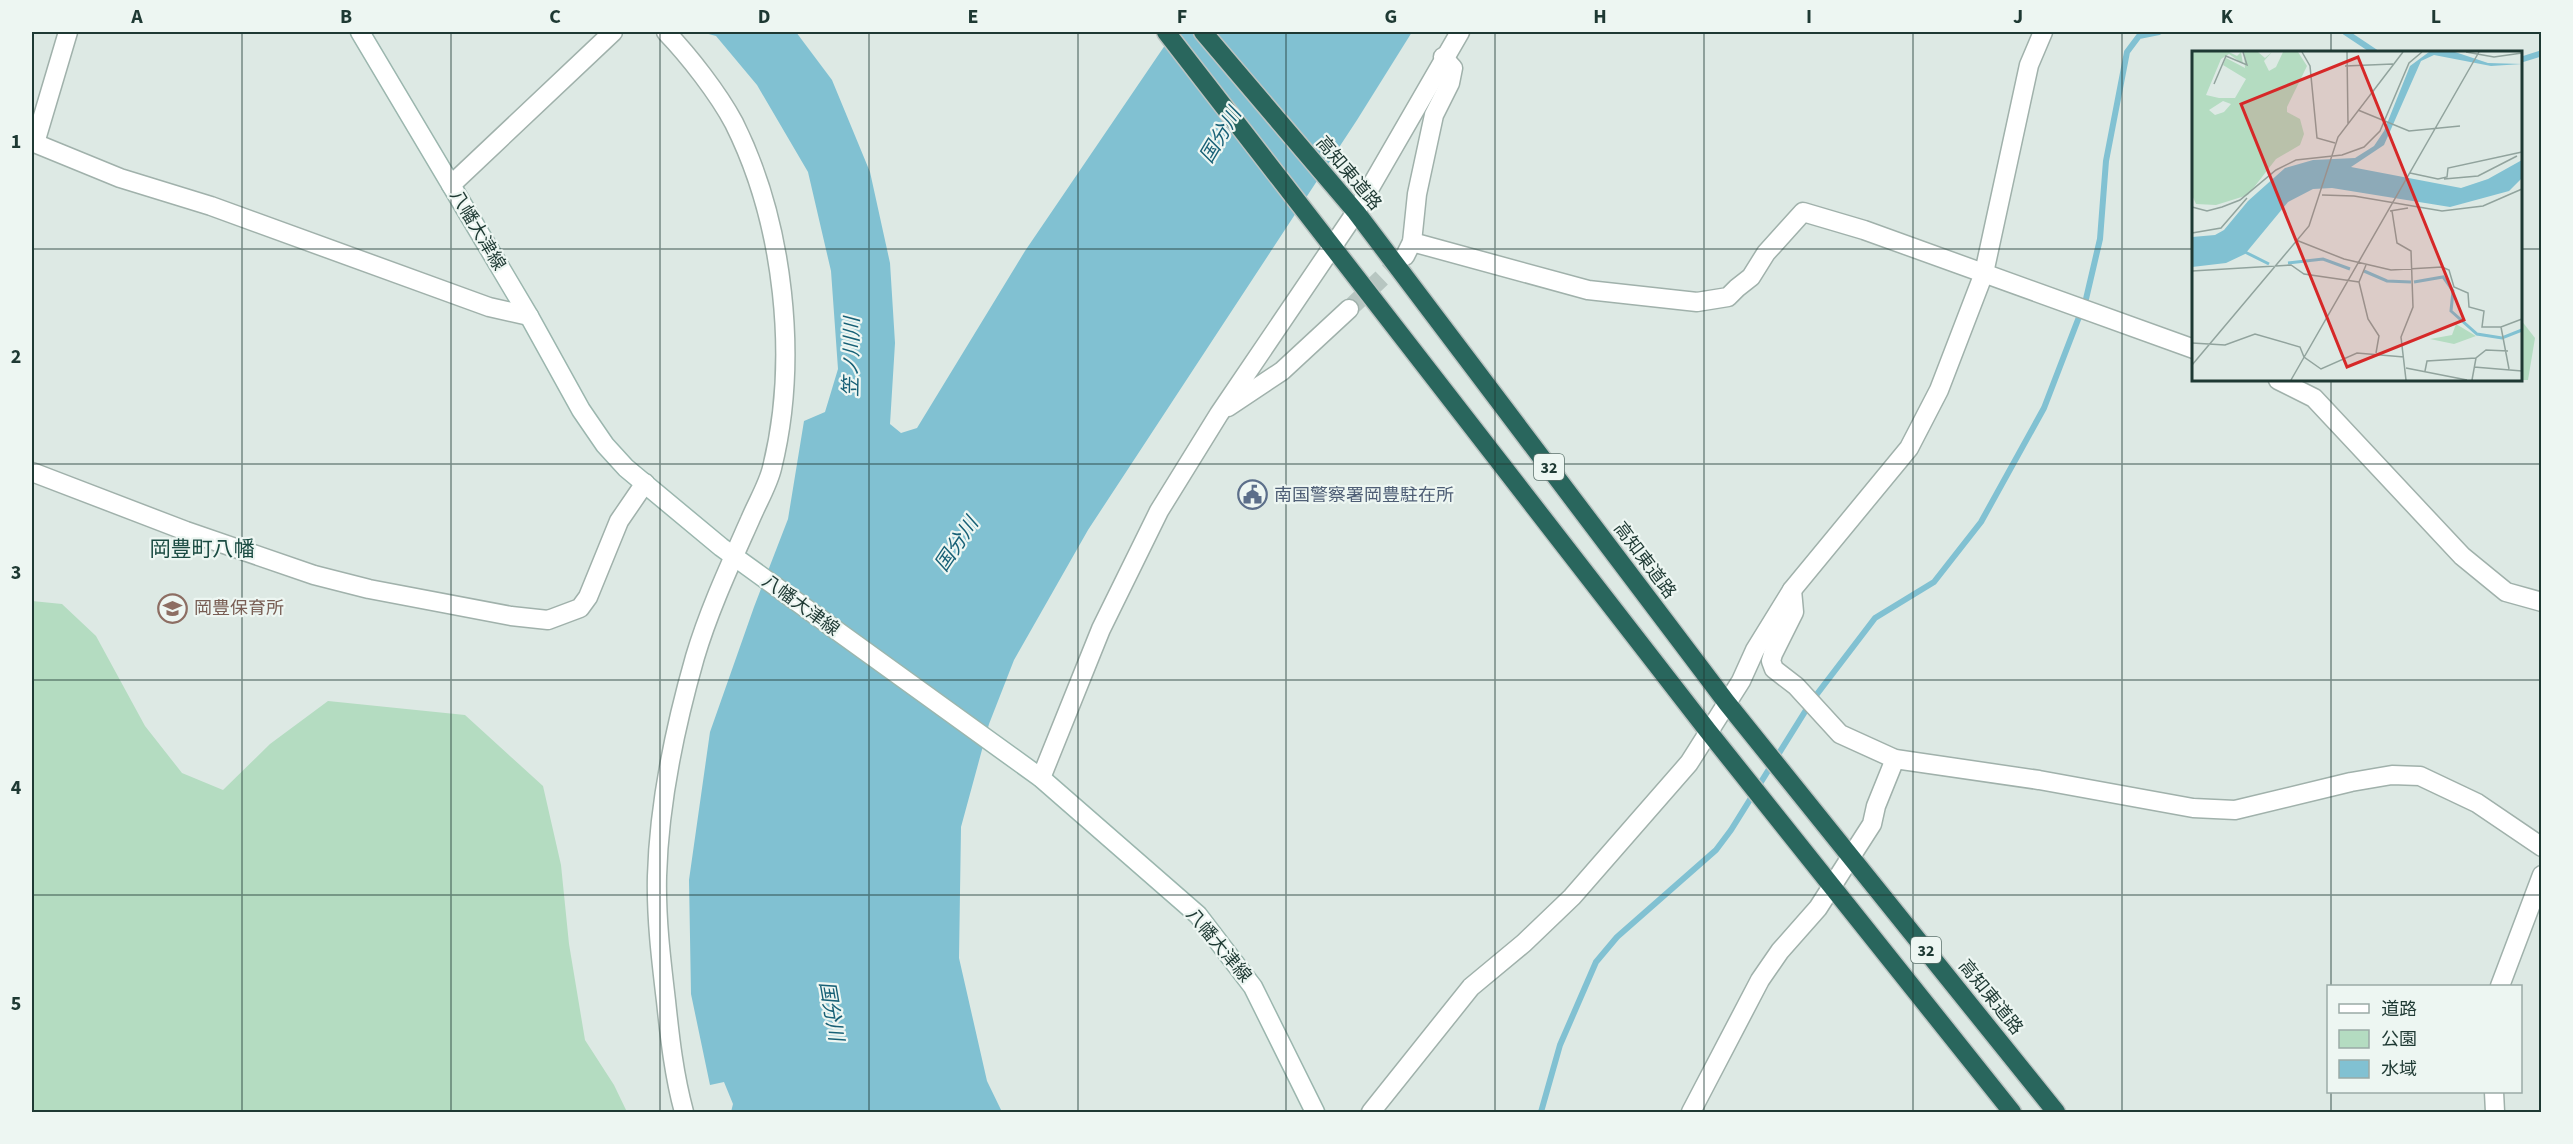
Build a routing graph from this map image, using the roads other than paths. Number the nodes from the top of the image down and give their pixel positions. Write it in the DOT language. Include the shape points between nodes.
graph roads {
  1 [pos="68,32"];
  2 [pos="360,32"];
  3 [pos="613,32"];
  4 [pos="666,32"];
  5 [pos="1166,32"];
  6 [pos="1203,32"];
  7 [pos="1460,32"];
  8 [pos="2043,32"];
  9 [pos="1443,57"];
  10 [pos="33,143"];
  11 [pos="451,185"];
  12 [pos="1356,212"];
  13 [pos="1334,246"];
  14 [pos="1984,273"];
  15 [pos="1349,309"];
  16 [pos="530,316"];
  17 [pos="2192,349"];
  18 [pos="2280,381"];
  19 [pos="1219,414"];
  20 [pos="32,472"];
  21 [pos="645,483"];
  22 [pos="736,558"];
  23 [pos="1792,590"];
  24 [pos="2541,602"];
  25 [pos="1727,703"];
  26 [pos="1708,731"];
  27 [pos="1895,759"];
  28 [pos="1036,775"];
  29 [pos="2541,847"];
  30 [pos="1851,856"];
  31 [pos="2541,875"];
  32 [pos="1832,885"];
  33 [pos="2501,985"];
  34 [pos="2494,1093"];
  35 [pos="684,1113"];
  36 [pos="1315,1113"];
  37 [pos="1371,1113"];
  38 [pos="1690,1113"];
  39 [pos="2012,1113"];
  40 [pos="2056,1113"];
  41 [pos="2495,1113"];
  1 -- 10 [label="street"];
  2 -- 11 [label="street, 八幡大津線"];
  3 -- 11 [label="street"];
  4 -- 22 [label="street" via="733,122 756,177 778,261 786,340 782,410 772,470"];
  5 -- 13 [label="highway, 32"];
  6 -- 12 [label="highway, 高知東道路 / 32"];
  7 -- 9 [label="street"];
  8 -- 14 [label="street" via="2030,65"];
  9 -- 12 [label="street"];
  9 -- 14 [label="street" via="1453,68 1434,115 1408,249 1588,290 1697,302 1728,297 1751,277 1803,212"];
  10 -- 16 [label="street" via="489,307"];
  11 -- 16 [label="street, 八幡大津線"];
  12 -- 13 [label="street"];
  12 -- 25 [label="highway, 高知東道路 / 32"];
  13 -- 19 [label="street"];
  13 -- 26 [label="highway, 32"];
  14 -- 17 [label="street"];
  14 -- 23 [label="street" via="1939,390 1909,448"];
  15 -- 19 [label="street" via="1282,371"];
  16 -- 21 [label="street, 八幡大津線" via="581,410 605,445"];
  18 -- 24 [label="street" via="2314,398 2462,556 2506,592"];
  19 -- 28 [label="street" via="1159,511"];
  20 -- 21 [label="street" via="314,575 369,589 548,620 580,608 588,597 619,521"];
  21 -- 22 [label="street, 八幡大津線"];
  22 -- 28 [label="street, 八幡大津線"];
  22 -- 35 [label="street" via="710,612 665,789 657,876 661,956 674,1075"];
  23 -- 25 [label="street"];
  23 -- 27 [label="street" via="1794,612 1773,654 1774,669 1796,686 1840,734"];
  25 -- 26 [label="street"];
  25 -- 30 [label="highway, 高知東道路 / 32"];
  26 -- 32 [label="highway, 32"];
  26 -- 37 [label="street" via="1689,763 1651,809 1572,897 1464,995"];
  27 -- 29 [label="street" via="2193,807 2235,810 2351,782 2392,775 2420,776 2477,803"];
  27 -- 30 [label="street" via="1872,824"];
  28 -- 36 [label="street, 八幡大津線" via="1198,915 1253,987"];
  30 -- 32 [label="street"];
  30 -- 40 [label="highway, 高知東道路 / 32"];
  31 -- 33 [label="street"];
  32 -- 38 [label="street" via="1760,980"];
  32 -- 39 [label="highway, 32"];
  34 -- 41 [label="street"];
}
